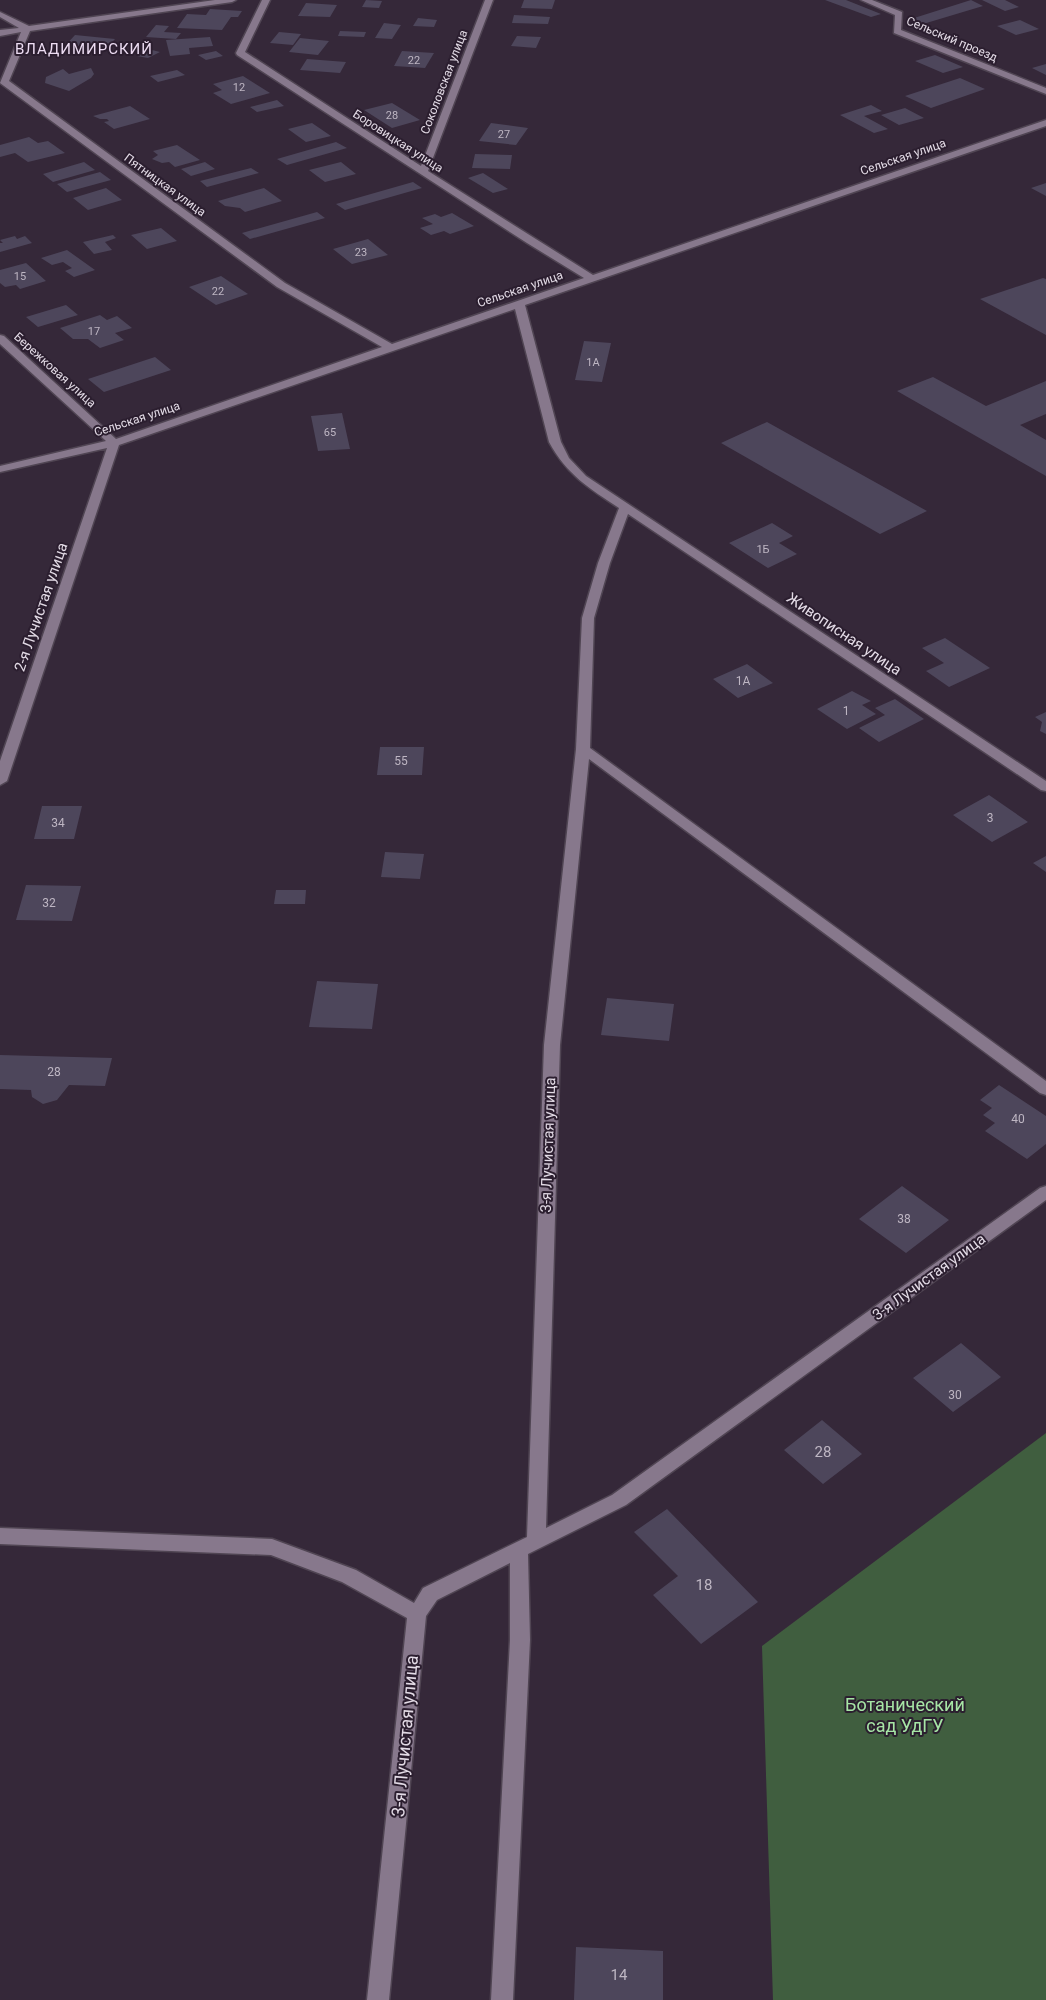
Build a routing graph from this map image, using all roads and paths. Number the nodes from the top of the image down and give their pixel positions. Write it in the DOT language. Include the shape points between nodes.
graph roads {
  1 [pos="232,0"];
  2 [pos="266,0"];
  3 [pos="489,0"];
  4 [pos="865,0"];
  5 [pos="0,14"];
  6 [pos="27,29"];
  7 [pos="0,33"];
  8 [pos="1046,91"];
  9 [pos="1046,123"];
  10 [pos="423,172"];
  11 [pos="593,279"];
  12 [pos="519,304"];
  13 [pos="0,338"];
  14 [pos="391,348"];
  15 [pos="114,443"];
  16 [pos="0,469"];
  17 [pos="625,507"];
  18 [pos="583,749"];
  19 [pos="0,781"];
  20 [pos="1046,787"];
  21 [pos="1046,1089"];
  22 [pos="1046,1192"];
  23 [pos="0,1536"];
  24 [pos="527,1546"];
  25 [pos="417,1614"];
  26 [pos="378,2000"];
  27 [pos="502,2000"];
  1 -- 6 [label="street"];
  2 -- 10 [label="street, Боровицкая улица" via="240,53"];
  3 -- 10 [label="street, Соколовская улица"];
  4 -- 8 [label="street, Сельский проезд" via="899,14 897,31"];
  5 -- 6 [label="street"];
  6 -- 7 [label="street"];
  6 -- 14 [label="street, Пятницкая улица" via="4,82 281,285"];
  9 -- 11 [label="street, Сельская улица"];
  10 -- 11 [label="street, Боровицкая улица"];
  11 -- 12 [label="street, Сельская улица"];
  12 -- 14 [label="street, Сельская улица"];
  12 -- 17 [label="street, Живописная улица" via="555,442 564,459 582,478"];
  13 -- 15 [label="street, Бережковая улица"];
  14 -- 15 [label="street, Сельская улица"];
  15 -- 16 [label="street, Сельская улица"];
  15 -- 19 [label="street, 2-я Лучистая улица"];
  17 -- 18 [label="street, 3-я Лучистая улица" via="588,618"];
  17 -- 20 [label="street, Живописная улица"];
  18 -- 21 [label="street"];
  18 -- 24 [label="street, 3-я Лучистая улица" via="552,1045"];
  22 -- 24 [label="street, 3-я Лучистая улица" via="620,1500"];
  23 -- 25 [label="street" via="272,1547 349,1576"];
  24 -- 25 [label="street, 3-я Лучистая улица" via="430,1594"];
  24 -- 27 [label="street"];
  25 -- 26 [label="street, 3-я Лучистая улица"];
}
